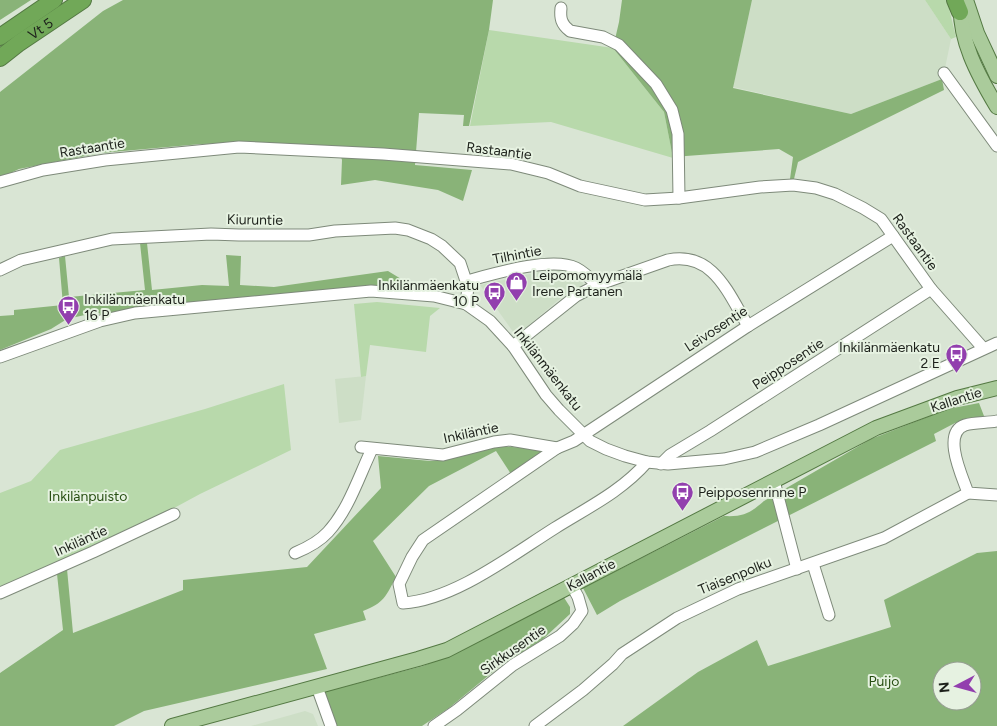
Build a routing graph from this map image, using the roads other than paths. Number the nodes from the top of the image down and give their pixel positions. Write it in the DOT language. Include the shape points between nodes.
graph roads {
  1 [pos="54,0"];
  2 [pos="83,0"];
  3 [pos="961,3"];
  4 [pos="561,8"];
  5 [pos="0,37"];
  6 [pos="0,58"];
  7 [pos="944,73"];
  8 [pos="997,76"];
  9 [pos="997,107"];
  10 [pos="997,146"];
  11 [pos="0,182"];
  12 [pos="680,198"];
  13 [pos="893,236"];
  14 [pos="0,270"];
  15 [pos="467,280"];
  16 [pos="597,285"];
  17 [pos="931,289"];
  18 [pos="466,304"];
  19 [pos="748,326"];
  20 [pos="997,343"];
  21 [pos="513,346"];
  22 [pos="983,348"];
  23 [pos="0,358"];
  24 [pos="997,388"];
  25 [pos="997,422"];
  26 [pos="582,434"];
  27 [pos="557,448"];
  28 [pos="647,462"];
  29 [pos="661,464"];
  30 [pos="774,481"];
  31 [pos="968,494"];
  32 [pos="997,495"];
  33 [pos="174,514"];
  34 [pos="295,553"];
  35 [pos="813,564"];
  36 [pos="797,569"];
  37 [pos="572,586"];
  38 [pos="0,593"];
  39 [pos="829,615"];
  40 [pos="317,687"];
  41 [pos="172,726"];
  42 [pos="331,726"];
  43 [pos="434,726"];
  44 [pos="535,726"];
  1 -- 5 [label="highway, Vt 5"];
  2 -- 6 [label="highway, Vt 5"];
  3 -- 8 [label="main road"];
  3 -- 9 [label="main road" via="972,60"];
  4 -- 12 [label="street" via="562,23 566,28 603,37 619,45 656,84 669,104 678,134"];
  7 -- 10 [label="street"];
  11 -- 12 [label="street, Rastaantie" via="43,170 105,160 239,147 511,164 625,197 645,200"];
  12 -- 13 [label="street, Rastaantie" via="782,185 816,188 874,214"];
  13 -- 17 [label="street, Rastaantie"];
  13 -- 19 [label="street, Leivosentie"];
  14 -- 15 [label="street, Kiuruntie" via="21,260 112,239 309,234 395,228 420,234 442,246 460,263"];
  15 -- 16 [label="street, Tilhintie" via="559,263 576,268"];
  15 -- 18 [label="street"];
  16 -- 19 [label="street" via="668,260 692,259 713,272"];
  16 -- 21 [label="street" via="576,296"];
  17 -- 22 [label="street, Rastaantie"];
  17 -- 29 [label="street, Peipposentie"];
  18 -- 21 [label="street, Inkilänmäenkatu" via="490,321"];
  18 -- 23 [label="street, Inkilänmäenkatu" via="434,296 371,290 150,311 100,321"];
  19 -- 26 [label="street, Leivosentie"];
  20 -- 22 [label="street, Inkilänmäenkatu"];
  21 -- 26 [label="street, Inkilänmäenkatu" via="546,395"];
  22 -- 29 [label="street, Inkilänmäenkatu" via="754,452 708,461"];
  24 -- 30 [label="main road, Kallantie" via="957,398 876,428"];
  25 -- 31 [label="street" via="966,425 954,438 954,449"];
  26 -- 27 [label="street, Leivosentie"];
  26 -- 28 [label="street, Inkilänmäenkatu" via="606,449"];
  27 -- 28 [label="street, Leivosentie" via="423,540 399,584 403,603 422,600 469,582 622,486"];
  27 -- 34 [label="street, Inkiläntie" via="510,440 443,455 367,448 345,507 328,532 318,542"];
  28 -- 29 [label="street, Inkilänmäenkatu"];
  30 -- 36 [label="street"];
  30 -- 37 [label="main road, Kallantie"];
  31 -- 32 [label="street"];
  31 -- 35 [label="street, Tiaisenpolku" via="884,538"];
  33 -- 38 [label="street, Inkiläntie"];
  35 -- 36 [label="street, Tiaisenpolku"];
  35 -- 39 [label="street"];
  36 -- 44 [label="street, Tiaisenpolku" via="738,589 677,618 622,654 583,690"];
  37 -- 40 [label="main road, Kallantie" via="448,650"];
  37 -- 43 [label="street, Sirkkusentie" via="582,611 573,624 513,664"];
  40 -- 41 [label="main road, Kallantie"];
  40 -- 42 [label="street"];
}
